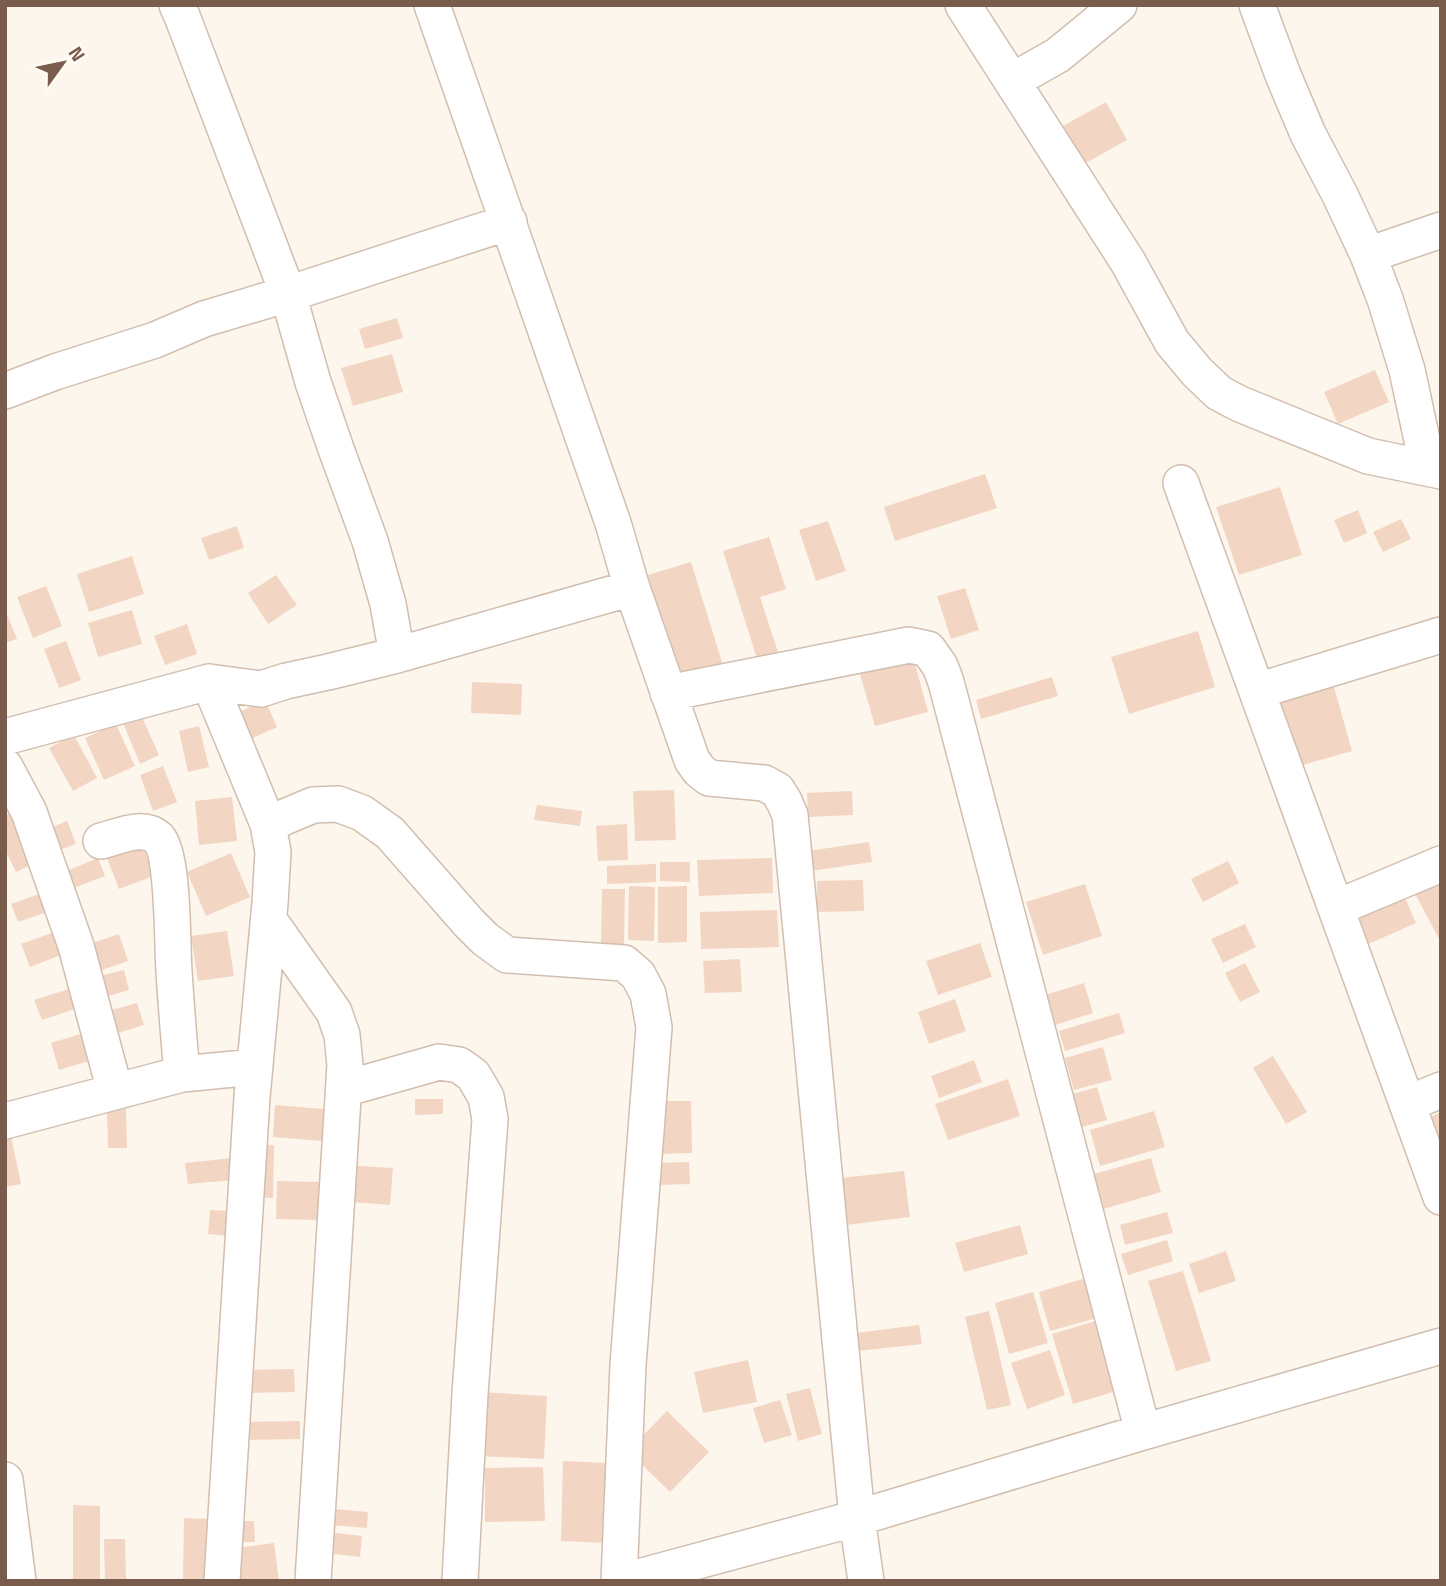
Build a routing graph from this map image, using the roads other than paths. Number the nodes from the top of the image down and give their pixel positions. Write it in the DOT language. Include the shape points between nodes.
graph roads {
  1 [pos="177,5"];
  2 [pos="432,5"];
  3 [pos="963,5"];
  4 [pos="1119,5"];
  5 [pos="1257,5"];
  6 [pos="1012,81"];
  7 [pos="509,222"];
  8 [pos="1441,230"];
  9 [pos="1368,255"];
  10 [pos="288,294"];
  11 [pos="5,391"];
  12 [pos="1434,469"];
  13 [pos="1181,483"];
  14 [pos="632,587"];
  15 [pos="1441,635"];
  16 [pos="397,655"];
  17 [pos="209,682"];
  18 [pos="1257,691"];
  19 [pos="668,693"];
  20 [pos="5,737"];
  21 [pos="5,767"];
  22 [pos="268,824"];
  23 [pos="101,841"];
  24 [pos="1441,864"];
  25 [pos="1336,908"];
  26 [pos="269,920"];
  27 [pos="255,1067"];
  28 [pos="181,1074"];
  29 [pos="344,1089"];
  30 [pos="1441,1090"];
  31 [pos="115,1091"];
  32 [pos="1407,1104"];
  33 [pos="5,1121"];
  34 [pos="1441,1197"];
  35 [pos="1441,1346"];
  36 [pos="1143,1432"];
  37 [pos="5,1480"];
  38 [pos="857,1518"];
  39 [pos="18,1581"];
  40 [pos="222,1581"];
  41 [pos="313,1581"];
  42 [pos="460,1581"];
  43 [pos="621,1581"];
  44 [pos="866,1581"];
  1 -- 10 [label="street"];
  2 -- 7 [label="street"];
  3 -- 6 [label="street"];
  4 -- 6 [label="street" via="1058,55"];
  5 -- 9 [label="street" via="1308,134"];
  6 -- 12 [label="street" via="1128,262 1172,342 1219,393 1368,456"];
  7 -- 10 [label="street"];
  7 -- 14 [label="street"];
  8 -- 9 [label="street"];
  9 -- 12 [label="street"];
  10 -- 11 [label="street" via="204,319"];
  10 -- 16 [label="street" via="313,382 370,541"];
  13 -- 18 [label="street"];
  14 -- 16 [label="street"];
  14 -- 19 [label="street"];
  15 -- 18 [label="street"];
  16 -- 17 [label="street" via="261,689"];
  17 -- 20 [label="street"];
  17 -- 22 [label="street"];
  18 -- 25 [label="street"];
  19 -- 36 [label="street" via="909,645 928,649 940,666"];
  19 -- 38 [label="street" via="699,770 709,778 764,783 778,790 790,815"];
  21 -- 31 [label="street" via="29,812 76,946"];
  22 -- 26 [label="street" via="273,852"];
  22 -- 43 [label="street" via="313,805 338,804 362,813 390,833 469,923 507,955 624,963 638,975 648,994 654,1027 628,1365"];
  23 -- 28 [label="street" via="148,832 160,839 167,859"];
  24 -- 25 [label="street"];
  25 -- 32 [label="street"];
  26 -- 27 [label="street"];
  26 -- 29 [label="street" via="334,1012 342,1035"];
  27 -- 28 [label="street"];
  27 -- 40 [label="street"];
  28 -- 31 [label="street"];
  29 -- 41 [label="street"];
  29 -- 42 [label="street" via="439,1062 459,1065 473,1075 486,1097 489,1119"];
  30 -- 32 [label="street"];
  31 -- 33 [label="street"];
  32 -- 34 [label="street"];
  35 -- 36 [label="street"];
  36 -- 38 [label="street"];
  37 -- 39 [label="street"];
  38 -- 43 [label="street"];
  38 -- 44 [label="street"];
}
